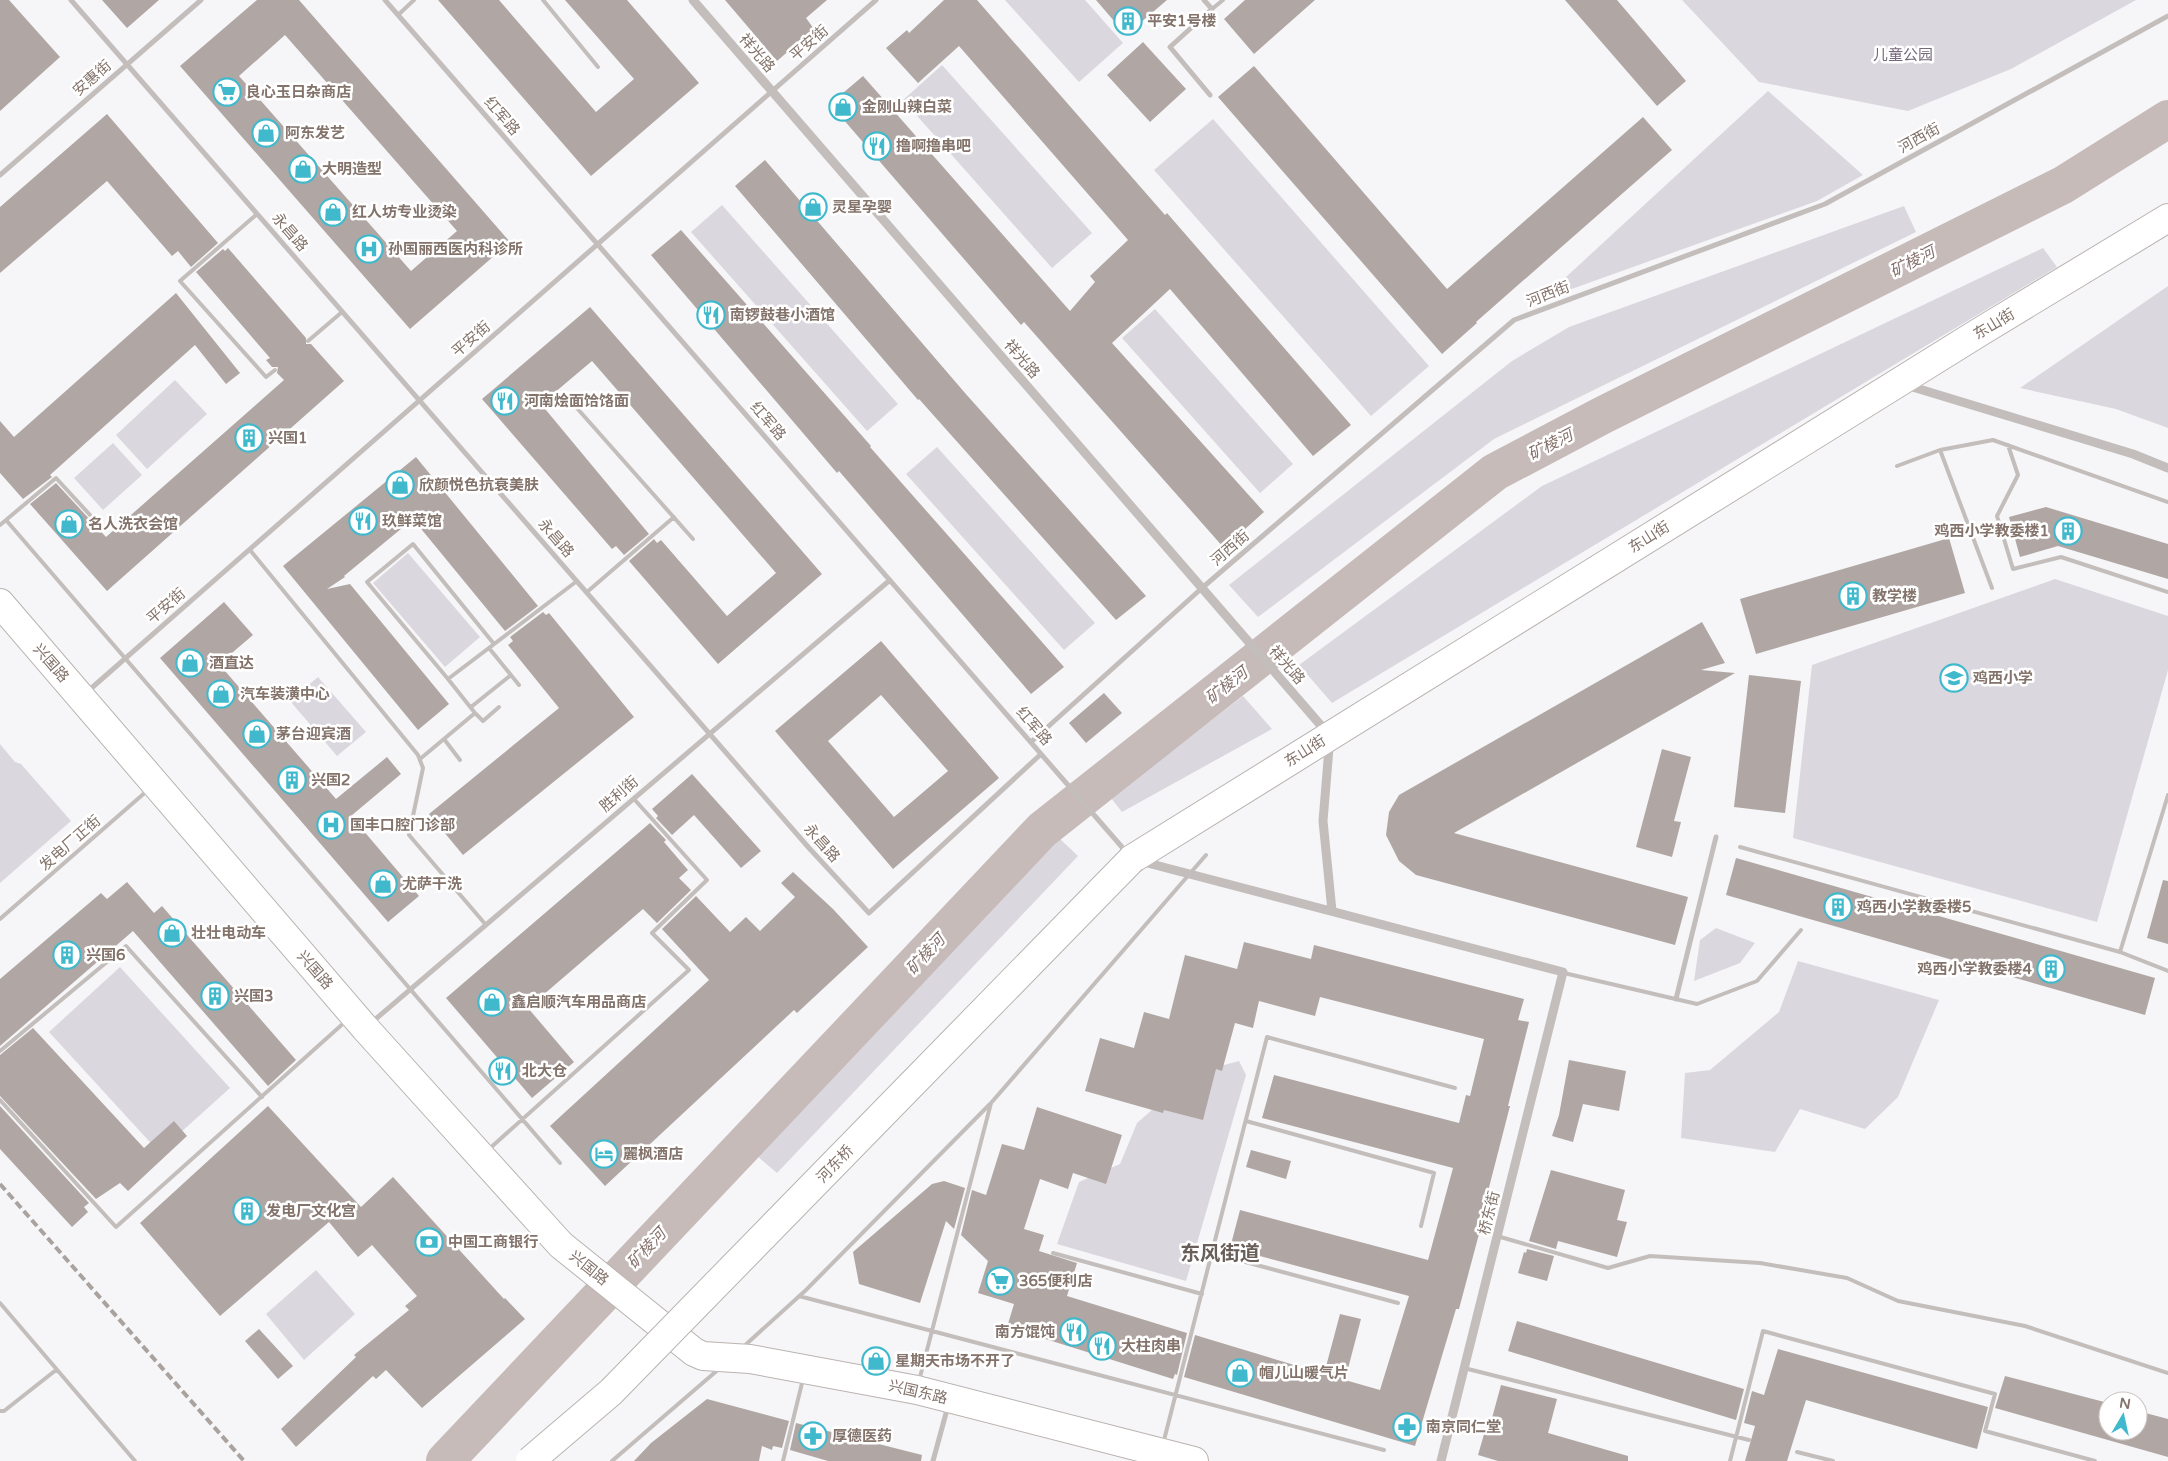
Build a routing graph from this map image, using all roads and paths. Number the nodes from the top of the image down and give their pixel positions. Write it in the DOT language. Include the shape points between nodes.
graph roads {
  1 [pos="71,0"];
  2 [pos="201,0"];
  3 [pos="385,0"];
  4 [pos="414,0"];
  5 [pos="543,0"];
  6 [pos="693,0"];
  7 [pos="876,0"];
  8 [pos="1204,0"];
  9 [pos="1223,0"];
  10 [pos="1212,9"];
  11 [pos="398,15"];
  12 [pos="2168,16"];
  13 [pos="127,64"];
  14 [pos="598,67"];
  15 [pos="772,91"];
  16 [pos="1210,95"];
  17 [pos="0,175"];
  18 [pos="258,214"];
  19 [pos="2168,218"];
  20 [pos="598,244"];
  21 [pos="342,312"];
  22 [pos="308,341"];
  23 [pos="275,370"];
  24 [pos="1898,383"];
  25 [pos="568,398"];
  26 [pos="420,400"];
  27 [pos="2008,445"];
  28 [pos="1940,450"];
  29 [pos="1897,466"];
  30 [pos="2168,468"];
  31 [pos="2168,502"];
  32 [pos="674,517"];
  33 [pos="6,520"];
  34 [pos="0,525"];
  35 [pos="102,528"];
  36 [pos="693,539"];
  37 [pos="250,550"];
  38 [pos="890,580"];
  39 [pos="577,581"];
  40 [pos="1202,588"];
  41 [pos="1992,588"];
  42 [pos="587,592"];
  43 [pos="2168,592"];
  44 [pos="0,603"];
  45 [pos="494,644"];
  46 [pos="489,648"];
  47 [pos="125,658"];
  48 [pos="511,675"];
  49 [pos="448,679"];
  50 [pos="520,685"];
  51 [pos="81,697"];
  52 [pos="471,707"];
  53 [pos="499,707"];
  54 [pos="476,713"];
  55 [pos="710,734"];
  56 [pos="1330,736"];
  57 [pos="444,739"];
  58 [pos="1031,742"];
  59 [pos="1041,754"];
  60 [pos="420,759"];
  61 [pos="460,760"];
  62 [pos="155,784"];
  63 [pos="2168,795"];
  64 [pos="634,799"];
  65 [pos="1716,837"];
  66 [pos="1740,847"];
  67 [pos="1126,851"];
  68 [pos="1206,855"];
  69 [pos="1190,874"];
  70 [pos="1332,911"];
  71 [pos="0,920"];
  72 [pos="486,925"];
  73 [pos="1801,930"];
  74 [pos="2120,952"];
  75 [pos="2168,971"];
  76 [pos="1563,972"];
  77 [pos="411,989"];
  78 [pos="1676,999"];
  79 [pos="359,1021"];
  80 [pos="0,1051"];
  81 [pos="1455,1088"];
  82 [pos="262,1097"];
  83 [pos="0,1100"];
  84 [pos="991,1102"];
  85 [pos="522,1119"];
  86 [pos="1246,1121"];
  87 [pos="481,1156"];
  88 [pos="560,1163"];
  89 [pos="1421,1226"];
  90 [pos="1497,1236"];
  91 [pos="1053,1253"];
  92 [pos="1212,1253"];
  93 [pos="1202,1294"];
  94 [pos="799,1296"];
  95 [pos="0,1303"];
  96 [pos="1398,1303"];
  97 [pos="650,1317"];
  98 [pos="932,1330"];
  99 [pos="731,1358"];
  100 [pos="1464,1368"];
  101 [pos="805,1369"];
  102 [pos="56,1370"];
  103 [pos="2168,1374"];
  104 [pos="917,1390"];
  105 [pos="1176,1395"];
  106 [pos="950,1399"];
  107 [pos="0,1410"];
  108 [pos="1736,1437"];
  109 [pos="1748,1440"];
  110 [pos="1384,1450"];
  111 [pos="1797,1452"];
  112 [pos="1179,1458"];
  113 [pos="134,1461"];
  114 [pos="530,1461"];
  115 [pos="612,1461"];
  116 [pos="783,1461"];
  117 [pos="933,1461"];
  118 [pos="1441,1461"];
  119 [pos="1730,1461"];
  120 [pos="1833,1461"];
  121 [pos="2095,1461"];
  1 -- 13 [label="street, 永昌路"];
  2 -- 13 [label="street, 安惠街"];
  3 -- 11 [label="street, 红军路"];
  4 -- 11 [label="lane"];
  5 -- 14 [label="lane"];
  6 -- 15 [label="street, 祥光路"];
  7 -- 15 [label="street, 平安街"];
  8 -- 10 [label="street"];
  9 -- 10 [label="lane"];
  10 -- 16 [label="street" via="1170,46"];
  11 -- 20 [label="street, 红军路"];
  12 -- 40 [label="street, 河西街" via="1825,204 1514,320"];
  13 -- 17 [label="street, 安惠街"];
  13 -- 18 [label="street, 永昌路"];
  15 -- 20 [label="street, 平安街"];
  15 -- 40 [label="street, 祥光路"];
  18 -- 21 [label="street, 永昌路"];
  18 -- 23 [label="lane" via="180,281 267,377"];
  19 -- 24 [label="main road, 东山街"];
  20 -- 26 [label="street, 平安街"];
  20 -- 38 [label="street, 红军路"];
  21 -- 22 [label="lane"];
  21 -- 26 [label="street, 永昌路"];
  24 -- 30 [label="street" via="2133,454"];
  24 -- 56 [label="main road, 东山街"];
  25 -- 32 [label="lane"];
  26 -- 37 [label="street, 平安街"];
  26 -- 39 [label="street, 永昌路"];
  27 -- 28 [label="lane" via="1993,440"];
  27 -- 31 [label="lane"];
  27 -- 43 [label="lane" via="2018,475 1997,516 2013,569 2061,557"];
  28 -- 29 [label="lane"];
  28 -- 41 [label="lane"];
  32 -- 36 [label="lane"];
  32 -- 42 [label="lane"];
  33 -- 34 [label="lane"];
  33 -- 35 [label="lane" via="56,478"];
  33 -- 47 [label="lane"];
  37 -- 47 [label="street, 平安街"];
  37 -- 60 [label="lane"];
  38 -- 55 [label="street, 胜利街"];
  38 -- 58 [label="street, 红军路"];
  39 -- 42 [label="street, 永昌路"];
  39 -- 45 [label="lane"];
  40 -- 56 [label="street, 祥光路"];
  40 -- 58 [label="street, 河西街"];
  42 -- 55 [label="street, 永昌路"];
  44 -- 51 [label="main road, 兴国路"];
  45 -- 46 [label="lane"];
  45 -- 49 [label="lane" via="413,544 367,582"];
  46 -- 48 [label="lane"];
  46 -- 49 [label="lane"];
  47 -- 51 [label="street, 平安街"];
  47 -- 77 [label="lane"];
  48 -- 50 [label="lane"];
  48 -- 52 [label="lane"];
  49 -- 52 [label="lane"];
  51 -- 62 [label="main road, 兴国路"];
  52 -- 54 [label="lane"];
  53 -- 54 [label="lane" via="482,721"];
  54 -- 57 [label="lane"];
  55 -- 59 [label="street, 永昌路" via="869,913"];
  55 -- 64 [label="street, 胜利街"];
  56 -- 67 [label="main road, 东山街"];
  56 -- 70 [label="street" via="1324,821"];
  57 -- 60 [label="lane"];
  57 -- 61 [label="lane"];
  58 -- 59 [label="street, 红军路"];
  59 -- 67 [label="street, 红军路"];
  60 -- 72 [label="lane" via="423,768 409,835"];
  62 -- 71 [label="lane, 发电厂正街"];
  62 -- 79 [label="main road, 兴国路"];
  63 -- 74 [label="lane"];
  64 -- 72 [label="street, 胜利街"];
  64 -- 85 [label="lane" via="707,880 652,933 688,970"];
  65 -- 78 [label="street"];
  66 -- 74 [label="lane"];
  67 -- 69 [label="street"];
  67 -- 114 [label="main road, 河东桥, bridge" via="611,1392"];
  68 -- 69 [label="lane"];
  69 -- 70 [label="street"];
  69 -- 84 [label="lane"];
  70 -- 76 [label="street"];
  72 -- 77 [label="street, 胜利街"];
  73 -- 78 [label="lane" via="1757,981 1697,1004"];
  74 -- 75 [label="lane"];
  76 -- 78 [label="lane"];
  76 -- 90 [label="street, 桥东街"];
  77 -- 79 [label="street, 胜利街"];
  77 -- 85 [label="lane"];
  79 -- 82 [label="lane"];
  79 -- 87 [label="main road, 兴国路"];
  80 -- 82 [label="lane" via="126,946"];
  81 -- 86 [label="lane" via="1267,1037"];
  82 -- 83 [label="lane" via="116,1227"];
  84 -- 94 [label="lane"];
  84 -- 98 [label="lane"];
  85 -- 87 [label="lane"];
  85 -- 88 [label="lane"];
  86 -- 89 [label="lane" via="1434,1173"];
  86 -- 92 [label="lane"];
  87 -- 97 [label="main road, 兴国路" via="561,1245"];
  90 -- 100 [label="street, 桥东街"];
  90 -- 103 [label="lane" via="1608,1268 1650,1256 1760,1263 1847,1278 1898,1301 2025,1326"];
  91 -- 93 [label="lane"];
  92 -- 93 [label="lane"];
  92 -- 96 [label="lane"];
  93 -- 105 [label="lane"];
  94 -- 98 [label="lane"];
  94 -- 99 [label="lane"];
  95 -- 102 [label="lane"];
  97 -- 99 [label="main road, 兴国东路" via="694,1352 702,1356"];
  98 -- 104 [label="lane"];
  98 -- 105 [label="lane"];
  99 -- 101 [label="main road, 兴国东路"];
  99 -- 115 [label="lane"];
  100 -- 108 [label="lane"];
  100 -- 118 [label="street, 桥东街"];
  101 -- 104 [label="main road, 兴国东路"];
  101 -- 116 [label="lane"];
  102 -- 107 [label="lane" via="4,1411"];
  102 -- 113 [label="lane"];
  104 -- 106 [label="main road, 兴国东路"];
  105 -- 110 [label="lane"];
  105 -- 112 [label="lane"];
  106 -- 112 [label="main road, 兴国东路"];
  106 -- 117 [label="street"];
  108 -- 109 [label="lane"];
  108 -- 119 [label="lane"];
  108 -- 121 [label="lane" via="1763,1331 1995,1394 1985,1431"];
  111 -- 120 [label="lane"];
}
